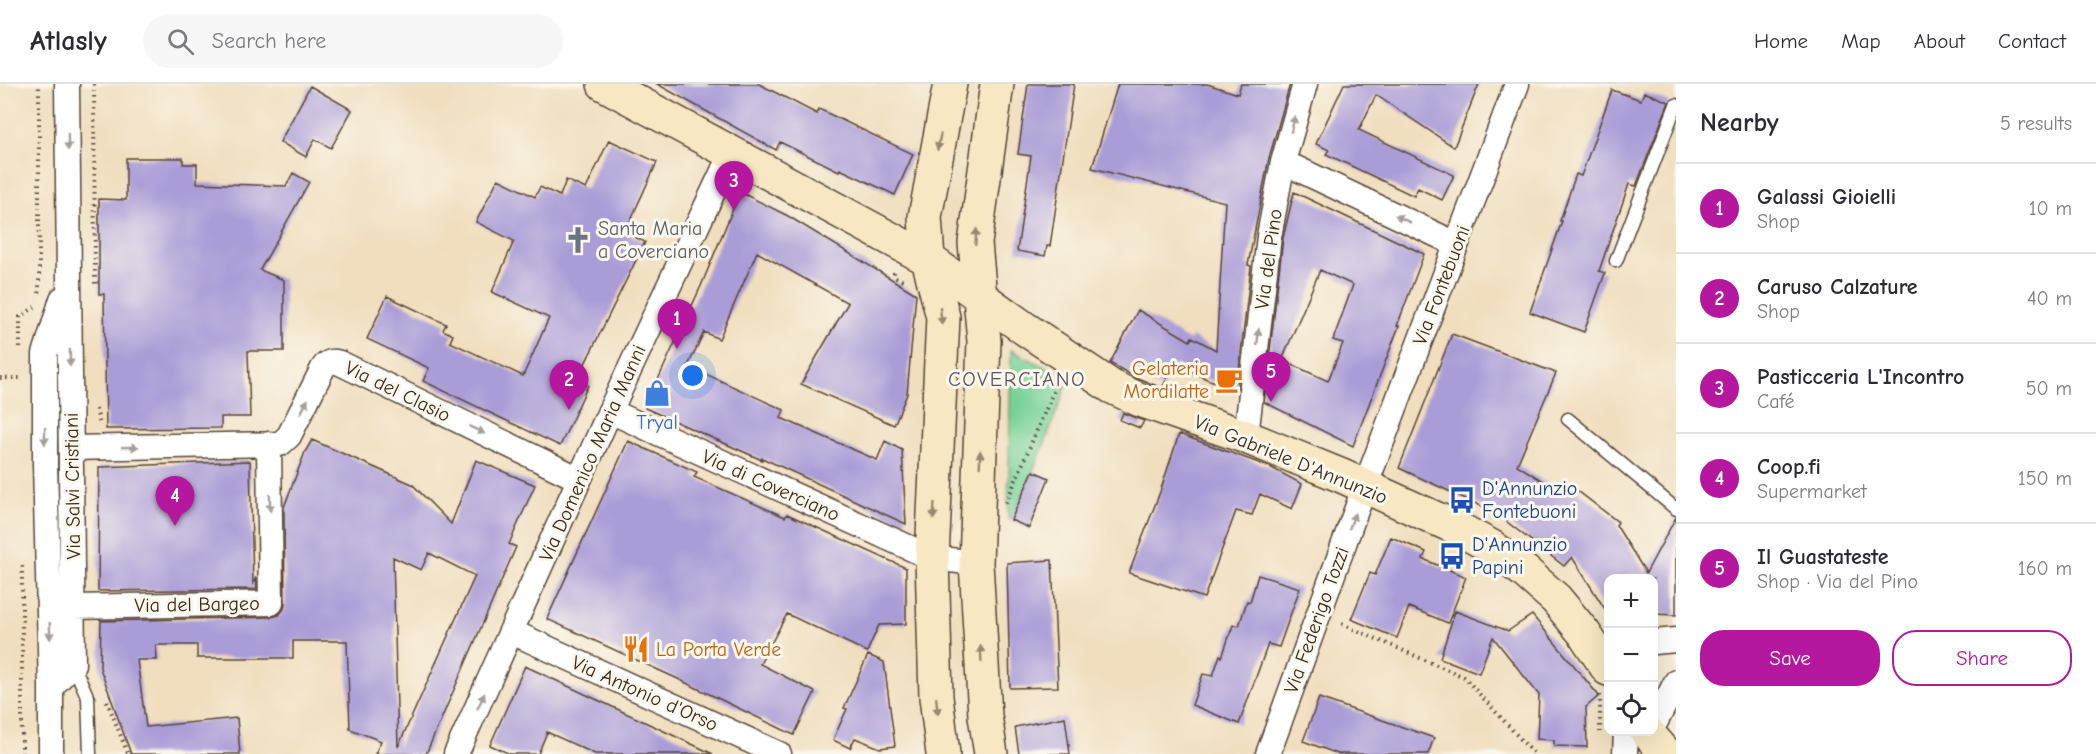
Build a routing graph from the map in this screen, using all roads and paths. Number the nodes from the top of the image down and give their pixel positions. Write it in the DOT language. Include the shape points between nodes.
graph roads {
  1 [pos="67,84"];
  2 [pos="94,84"];
  3 [pos="604,84"];
  4 [pos="950,84"];
  5 [pos="998,84"];
  6 [pos="1305,84"];
  7 [pos="1517,84"];
  8 [pos="1676,105"];
  9 [pos="731,154"];
  10 [pos="1283,162"];
  11 [pos="1456,244"];
  12 [pos="928,259"];
  13 [pos="1616,261"];
  14 [pos="69,276"];
  15 [pos="95,293"];
  16 [pos="980,296"];
  17 [pos="0,378"];
  18 [pos="21,378"];
  19 [pos="1058,382"];
  20 [pos="96,398"];
  21 [pos="610,411"];
  22 [pos="1568,419"];
  23 [pos="102,434"];
  24 [pos="1245,437"];
  25 [pos="269,444"];
  26 [pos="71,448"];
  27 [pos="579,479"];
  28 [pos="1366,486"];
  29 [pos="1008,501"];
  30 [pos="1676,509"];
  31 [pos="932,558"];
  32 [pos="976,563"];
  33 [pos="73,608"];
  34 [pos="1342,624"];
  35 [pos="512,632"];
  36 [pos="1676,640"];
  37 [pos="1658,642"];
  38 [pos="73,664"];
  39 [pos="1603,664"];
  40 [pos="1676,682"];
  41 [pos="51,687"];
  42 [pos="105,696"];
  43 [pos="1600,733"];
  44 [pos="1645,738"];
  45 [pos="1528,748"];
  46 [pos="51,754"];
  47 [pos="90,754"];
  48 [pos="128,754"];
  49 [pos="456,754"];
  50 [pos="779,754"];
  51 [pos="943,754"];
  52 [pos="991,754"];
  53 [pos="1268,754"];
  54 [pos="1524,754"];
  55 [pos="1534,754"];
  1 -- 14 [label="street, Via Salvi Cristiani, one-way"];
  2 -- 15 [label="path"];
  3 -- 9 [label="main road, Via Gabriele D'Annunzio"];
  4 -- 12 [label="main road, one-way" via="925,217"];
  16 -- 5 [label="main road, one-way" via="975,243"];
  10 -- 6 [label="street, Via del Pino, one-way"];
  7 -- 11 [label="street, Via Fontebuoni"];
  8 -- 13 [label="lane"];
  9 -- 12 [label="main road, Via Gabriele D'Annunzio"];
  9 -- 21 [label="street, Via Domenico Maria Manni"];
  11 -- 10 [label="street, one-way"];
  24 -- 10 [label="street, Via del Pino, one-way" via="1269,236"];
  11 -- 28 [label="street, Via Fontebuoni"];
  12 -- 16 [label="main road, Via Gabriele D'Annunzio"];
  12 -- 31 [label="main road, one-way" via="943,317"];
  14 -- 26 [label="street, Via Salvi Cristiani, one-way"];
  14 -- 41 [label="street, Via Salvi Cristiani, one-way" via="45,354"];
  16 -- 24 [label="main road, Via Gabriele D'Annunzio" via="1113,387"];
  32 -- 16 [label="main road, one-way" via="984,341"];
  17 -- 18 [label="path"];
  19 -- 29 [label="path"];
  20 -- 23 [label="path"];
  21 -- 27 [label="street, Via Domenico Maria Manni"];
  21 -- 31 [label="street, Via di Coverciano"];
  22 -- 30 [label="lane"];
  24 -- 28 [label="main road, Via Gabriele D'Annunzio"];
  26 -- 25 [label="street, one-way"];
  25 -- 27 [label="street, Via del Clasio, one-way" via="286,440 323,368 333,362"];
  25 -- 33 [label="street, Via del Bargeo, one-way" via="271,603"];
  26 -- 33 [label="street, Via Salvi Cristiani"];
  27 -- 35 [label="street, Via Domenico Maria Manni"];
  28 -- 39 [label="main road, Via Gabriele D'Annunzio" via="1459,529 1512,561 1546,589"];
  53 -- 28 [label="street, Via Federigo Tozzi, one-way"];
  31 -- 32 [label="street, Via di Coverciano"];
  31 -- 51 [label="main road, one-way" via="936,697"];
  52 -- 32 [label="main road, one-way" via="985,716"];
  33 -- 38 [label="street, Via Salvi Cristiani"];
  34 -- 45 [label="path" via="1464,677"];
  49 -- 35 [label="street, Via Domenico Maria Manni, one-way"];
  35 -- 50 [label="street, Via Antonio d'Orso"];
  36 -- 37 [label="street"];
  38 -- 41 [label="street"];
  38 -- 47 [label="lane" via="88,698"];
  39 -- 43 [label="path"];
  40 -- 44 [label="street"];
  41 -- 46 [label="street, Via Salvi Cristiani"];
  42 -- 48 [label="path"];
  45 -- 54 [label="path"];
  45 -- 55 [label="path"];
}
